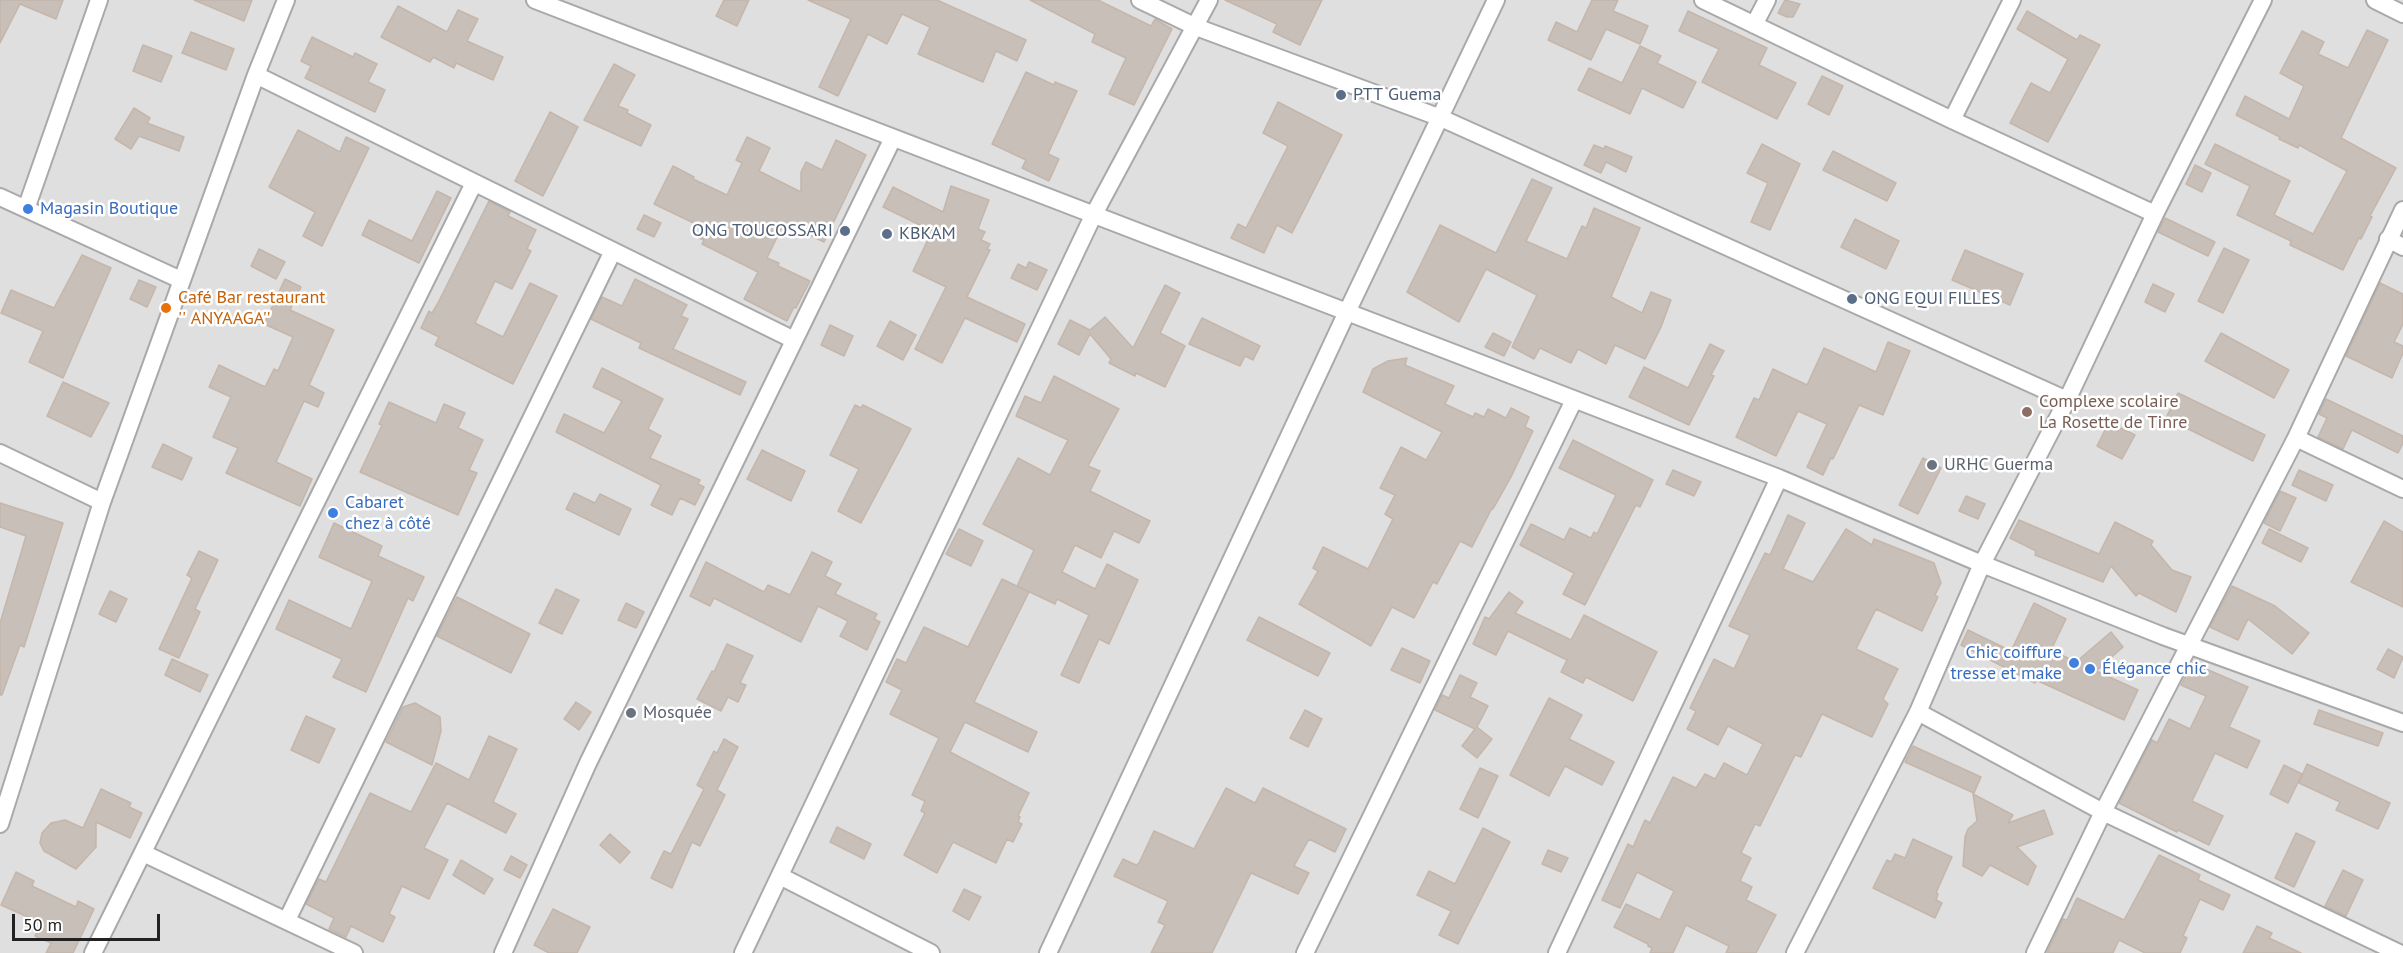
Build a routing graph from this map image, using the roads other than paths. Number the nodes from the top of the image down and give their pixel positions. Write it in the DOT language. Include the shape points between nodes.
graph roads {
  1 [pos="99,0"];
  2 [pos="286,0"];
  3 [pos="535,0"];
  4 [pos="1140,0"];
  5 [pos="1209,0"];
  6 [pos="1496,0"];
  7 [pos="1703,0"];
  8 [pos="1767,0"];
  9 [pos="2012,0"];
  10 [pos="2263,0"];
  11 [pos="2375,0"];
  12 [pos="2403,14"];
  13 [pos="1754,25"];
  14 [pos="1196,27"];
  15 [pos="256,75"];
  16 [pos="1441,118"];
  17 [pos="1952,120"];
  18 [pos="893,138"];
  19 [pos="474,183"];
  20 [pos="0,197"];
  21 [pos="26,208"];
  22 [pos="2403,210"];
  23 [pos="2156,214"];
  24 [pos="1093,216"];
  25 [pos="2388,239"];
  26 [pos="2403,247"];
  27 [pos="614,251"];
  28 [pos="181,280"];
  29 [pos="1347,312"];
  30 [pos="794,340"];
  31 [pos="1574,400"];
  32 [pos="2067,400"];
  33 [pos="2296,438"];
  34 [pos="0,453"];
  35 [pos="1779,478"];
  36 [pos="2403,489"];
  37 [pos="102,502"];
  38 [pos="1982,564"];
  39 [pos="2189,644"];
  40 [pos="1918,712"];
  41 [pos="2403,723"];
  42 [pos="2103,812"];
  43 [pos="0,824"];
  44 [pos="143,853"];
  45 [pos="780,876"];
  46 [pos="287,920"];
  47 [pos="93,953"];
  48 [pos="354,953"];
  49 [pos="503,953"];
  50 [pos="743,953"];
  51 [pos="931,953"];
  52 [pos="1047,953"];
  53 [pos="1305,953"];
  54 [pos="1557,953"];
  55 [pos="1795,953"];
  56 [pos="2035,953"];
  57 [pos="2399,953"];
  1 -- 21 [label="street"];
  2 -- 15 [label="street"];
  3 -- 18 [label="street"];
  4 -- 14 [label="street"];
  5 -- 14 [label="street"];
  6 -- 16 [label="street"];
  7 -- 13 [label="street"];
  8 -- 13 [label="street"];
  9 -- 17 [label="street"];
  10 -- 23 [label="street"];
  11 -- 12 [label="street"];
  13 -- 17 [label="street"];
  14 -- 16 [label="street"];
  14 -- 24 [label="street"];
  15 -- 19 [label="street"];
  15 -- 28 [label="street"];
  16 -- 29 [label="street"];
  16 -- 32 [label="street"];
  17 -- 23 [label="street"];
  18 -- 24 [label="street"];
  18 -- 30 [label="street"];
  19 -- 27 [label="street"];
  19 -- 44 [label="street"];
  20 -- 21 [label="street"];
  21 -- 28 [label="street"];
  22 -- 25 [label="street"];
  23 -- 32 [label="street"];
  24 -- 29 [label="street"];
  24 -- 45 [label="street"];
  25 -- 26 [label="street"];
  25 -- 33 [label="street"];
  27 -- 30 [label="street"];
  27 -- 46 [label="street"];
  28 -- 37 [label="street"];
  29 -- 31 [label="street"];
  29 -- 52 [label="street"];
  30 -- 49 [label="street" via="588,763"];
  31 -- 35 [label="street"];
  31 -- 53 [label="street"];
  32 -- 38 [label="street"];
  33 -- 36 [label="street"];
  33 -- 39 [label="street"];
  34 -- 37 [label="street"];
  35 -- 38 [label="street"];
  35 -- 54 [label="street"];
  37 -- 43 [label="street"];
  38 -- 39 [label="street"];
  38 -- 40 [label="street"];
  39 -- 41 [label="street"];
  39 -- 42 [label="street"];
  40 -- 42 [label="street"];
  40 -- 55 [label="street"];
  42 -- 56 [label="street"];
  42 -- 57 [label="street"];
  44 -- 46 [label="street"];
  44 -- 47 [label="street"];
  45 -- 50 [label="street"];
  45 -- 51 [label="street"];
  46 -- 48 [label="street"];
}
